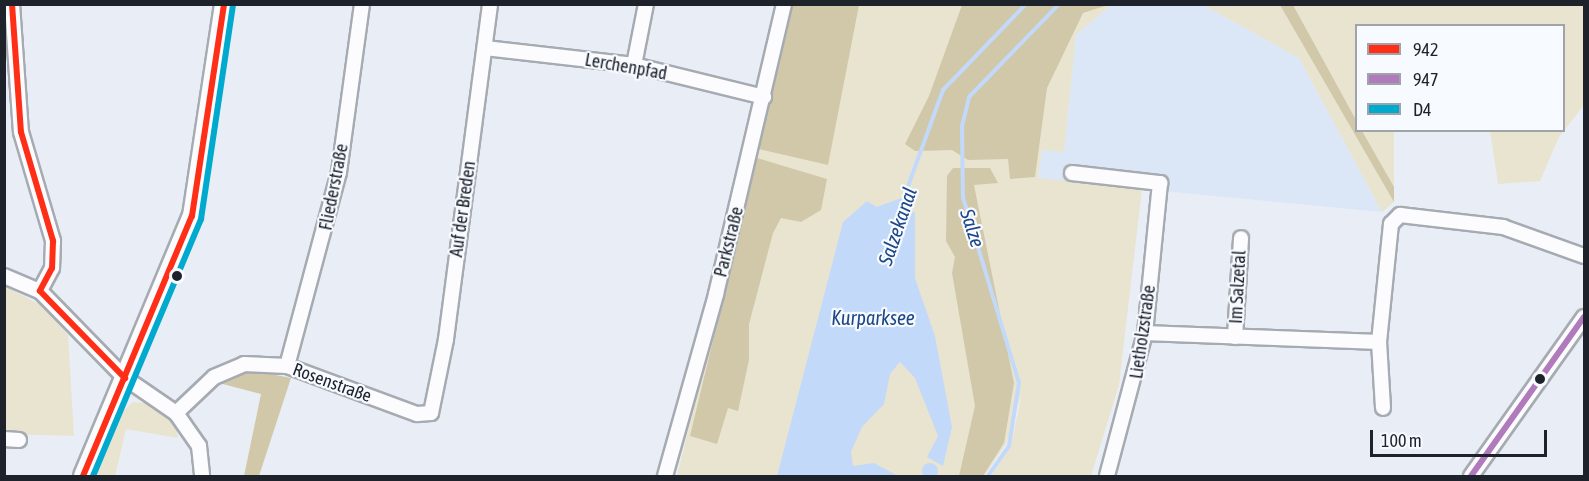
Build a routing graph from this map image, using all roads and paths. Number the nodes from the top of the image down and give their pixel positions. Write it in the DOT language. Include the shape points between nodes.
graph roads {
  1 [pos="12,4"];
  2 [pos="224,4"];
  3 [pos="362,4"];
  4 [pos="490,4"];
  5 [pos="646,4"];
  6 [pos="784,4"];
  7 [pos="485,48"];
  8 [pos="634,65"];
  9 [pos="764,98"];
  10 [pos="1072,173"];
  11 [pos="1241,237"];
  12 [pos="1584,256"];
  13 [pos="4,276"];
  14 [pos="40,291"];
  15 [pos="1584,317"];
  16 [pos="1145,333"];
  17 [pos="1235,337"];
  18 [pos="1379,342"];
  19 [pos="287,366"];
  20 [pos="125,378"];
  21 [pos="1383,408"];
  22 [pos="176,413"];
  23 [pos="431,413"];
  24 [pos="4,439"];
  25 [pos="19,440"];
  26 [pos="83,477"];
  27 [pos="202,477"];
  28 [pos="665,477"];
  29 [pos="1107,477"];
  30 [pos="1471,477"];
  1 -- 14 [label="street" via="21,132 53,241 52,268"];
  2 -- 20 [label="main road" via="192,216"];
  3 -- 19 [label="street, Fliederstraße" via="339,172"];
  4 -- 7 [label="street, Auf der Breden"];
  5 -- 8 [label="street"];
  6 -- 9 [label="street, Parkstraße"];
  7 -- 8 [label="street, Lerchenpfad"];
  7 -- 23 [label="street, Auf der Breden" via="446,339"];
  8 -- 9 [label="street, Lerchenpfad"];
  9 -- 28 [label="street, Parkstraße"];
  10 -- 16 [label="street, Lietholzstraße" via="1160,183"];
  11 -- 17 [label="street, Im Salzetal"];
  12 -- 18 [label="street" via="1503,227 1395,216"];
  13 -- 14 [label="street"];
  14 -- 20 [label="street"];
  15 -- 30 [label="street"];
  16 -- 17 [label="street"];
  16 -- 29 [label="street, Lietholzstraße"];
  17 -- 18 [label="street"];
  18 -- 21 [label="street"];
  19 -- 22 [label="street, Rosenstraße" via="244,364 228,369"];
  19 -- 23 [label="street, Rosenstraße" via="417,414"];
  20 -- 22 [label="street"];
  20 -- 26 [label="main road"];
  22 -- 27 [label="street" via="198,446"];
  24 -- 25 [label="street"];
}
